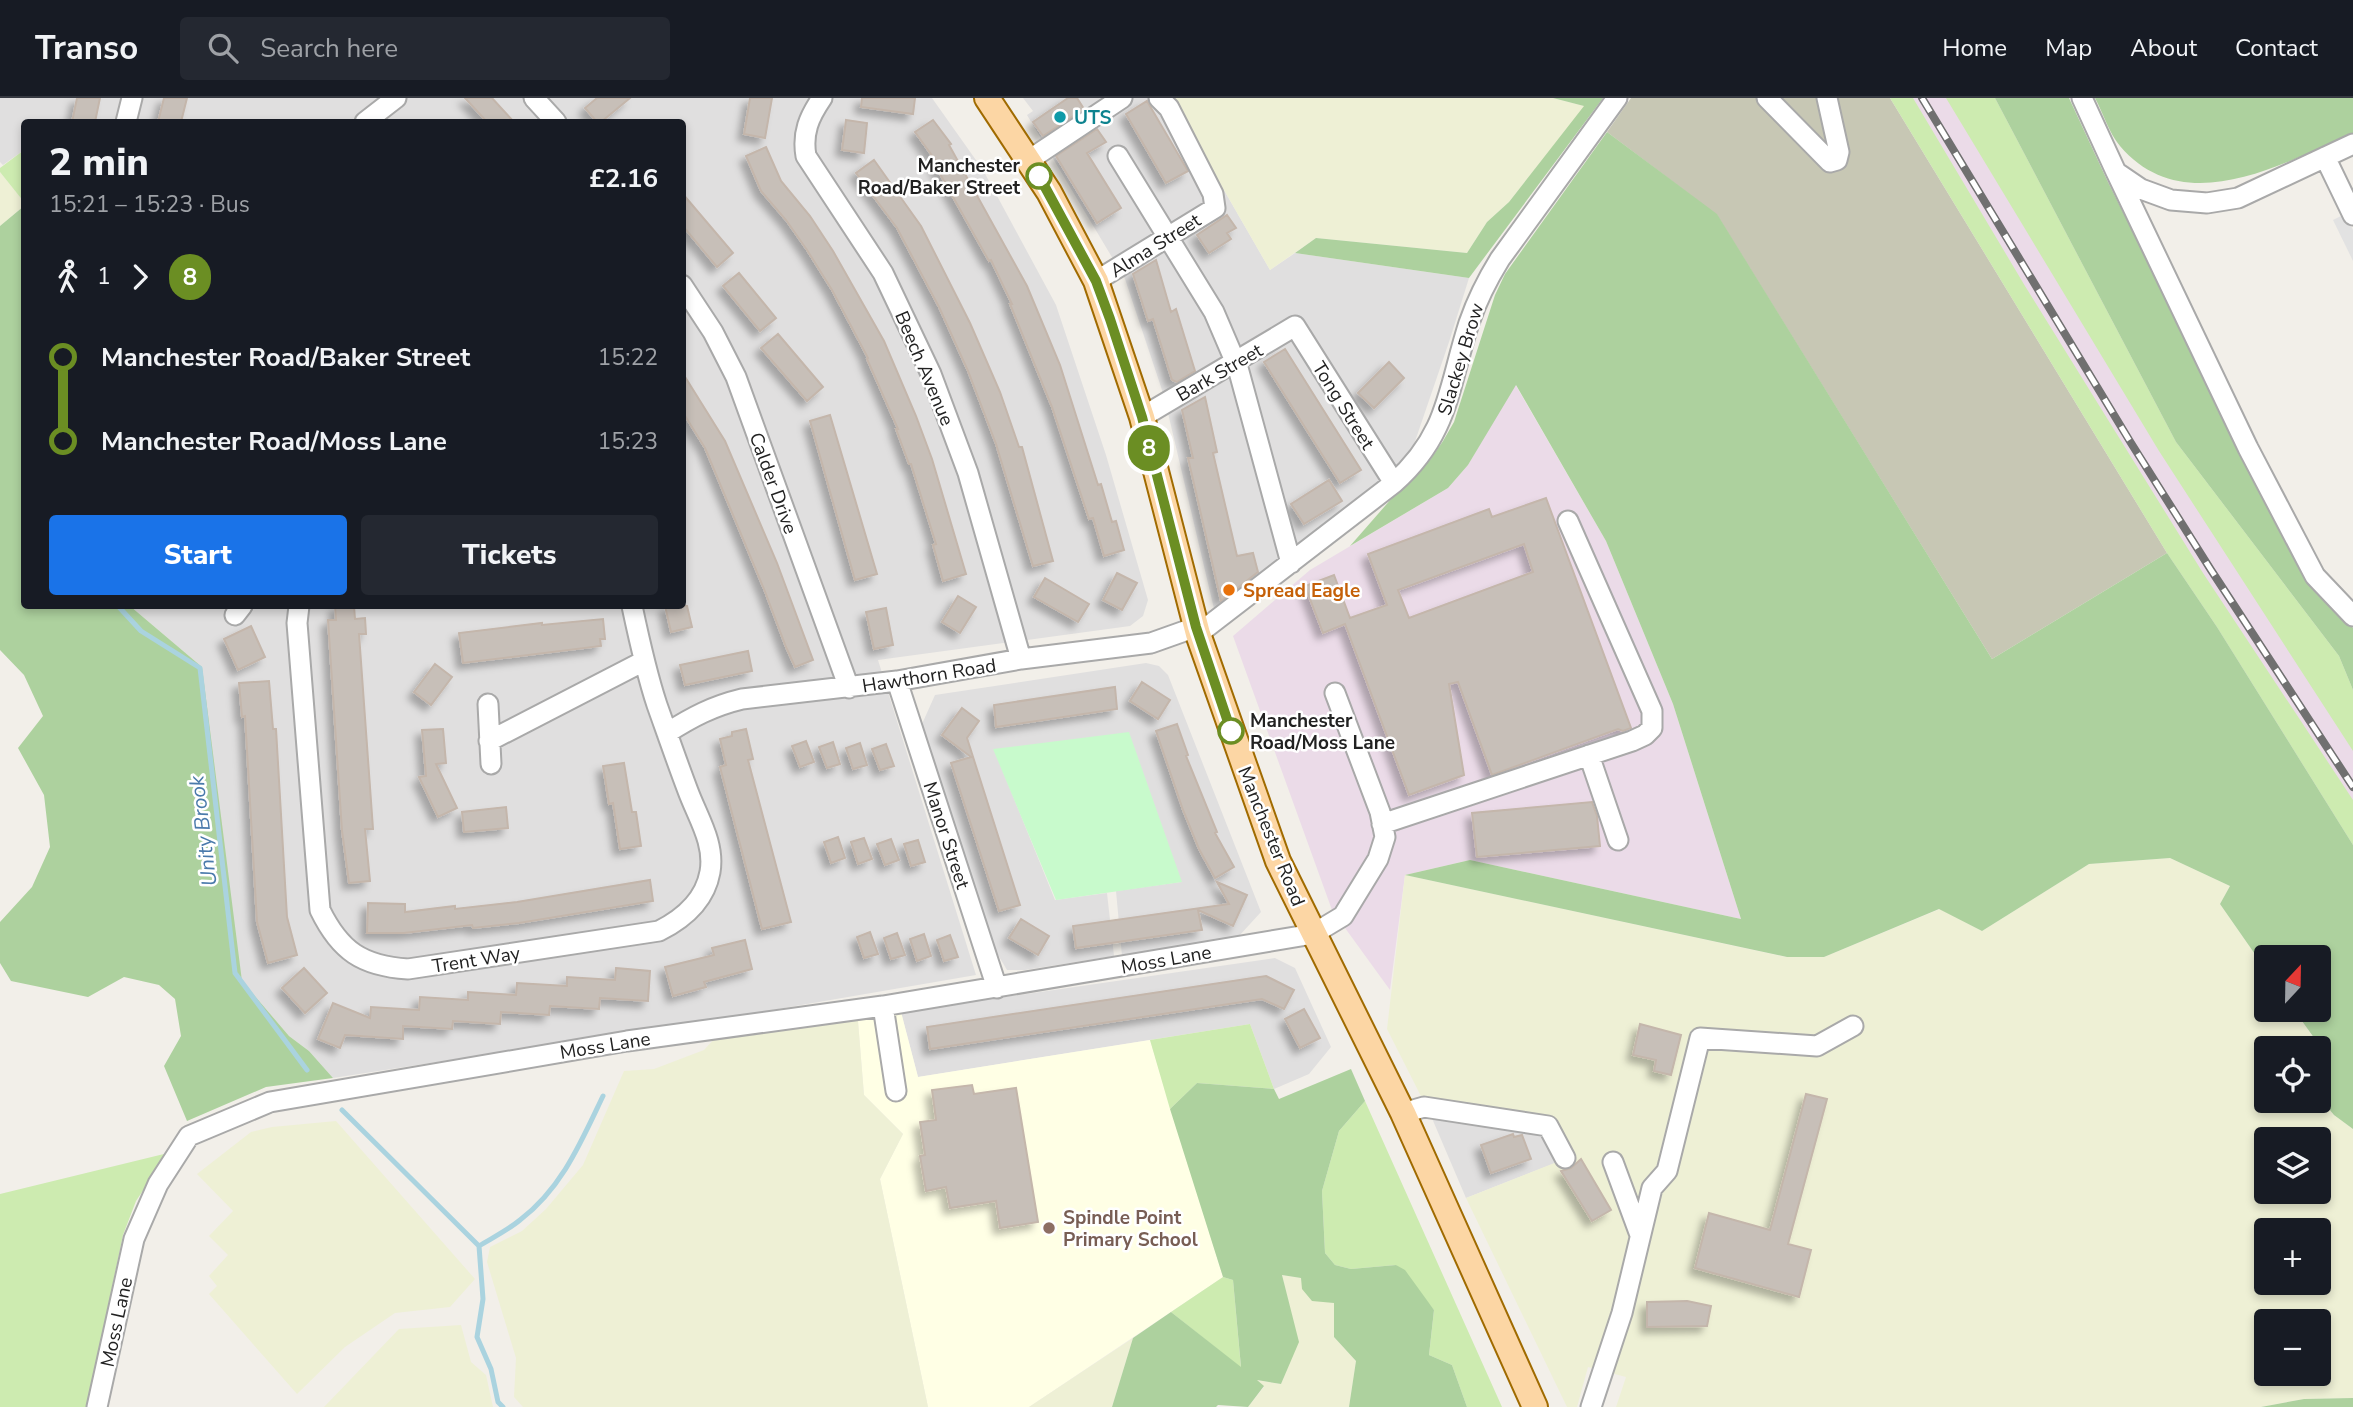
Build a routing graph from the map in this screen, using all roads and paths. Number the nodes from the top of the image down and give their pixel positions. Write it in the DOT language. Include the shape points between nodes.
graph roads {
  1 [pos="132,98"];
  2 [pos="396,98"];
  3 [pos="822,98"];
  4 [pos="986,98"];
  5 [pos="1122,98"];
  6 [pos="1159,98"];
  7 [pos="1617,98"];
  8 [pos="1767,98"];
  9 [pos="1827,98"];
  10 [pos="2082,98"];
  11 [pos="540,100"];
  12 [pos="127,119"];
  13 [pos="369,119"];
  14 [pos="554,119"];
  15 [pos="2353,145"];
  16 [pos="1118,156"];
  17 [pos="2325,157"];
  18 [pos="1029,160"];
  19 [pos="2116,172"];
  20 [pos="2353,215"];
  21 [pos="1167,238"];
  22 [pos="1096,281"];
  23 [pos="686,291"];
  24 [pos="1295,326"];
  25 [pos="1236,363"];
  26 [pos="1142,417"];
  27 [pos="1394,483"];
  28 [pos="1568,521"];
  29 [pos="1291,564"];
  30 [pos="299,609"];
  31 [pos="633,609"];
  32 [pos="2353,616"];
  33 [pos="1197,631"];
  34 [pos="1021,659"];
  35 [pos="644,661"];
  36 [pos="897,681"];
  37 [pos="849,688"];
  38 [pos="1335,693"];
  39 [pos="488,704"];
  40 [pos="667,733"];
  41 [pos="489,741"];
  42 [pos="1589,755"];
  43 [pos="491,764"];
  44 [pos="1382,824"];
  45 [pos="1618,840"];
  46 [pos="1313,934"];
  47 [pos="997,988"];
  48 [pos="883,1006"];
  49 [pos="1853,1026"];
  50 [pos="896,1091"];
  51 [pos="1403,1113"];
  52 [pos="1565,1158"];
  53 [pos="1613,1162"];
  54 [pos="1640,1235"];
  55 [pos="97,1407"];
  56 [pos="1535,1407"];
  57 [pos="1591,1407"];
  1 -- 12 [label="street"];
  2 -- 13 [label="street"];
  3 -- 34 [label="street, Beech Avenue" via="806,126 806,156 883,273 931,374 968,473"];
  4 -- 18 [label="main road, Manchester Road"];
  5 -- 18 [label="street"];
  6 -- 21 [label="street, Alma Street" via="1169,108 1207,181 1215,208"];
  7 -- 27 [label="street, Slackey Brow" via="1486,282 1439,425 1420,457"];
  8 -- 9 [label="street" via="1830,162 1837,160 1839,152"];
  10 -- 19 [label="street"];
  11 -- 14 [label="street"];
  15 -- 17 [label="street"];
  16 -- 21 [label="street"];
  17 -- 19 [label="street" via="2238,198 2207,204 2171,200 2141,189"];
  17 -- 20 [label="street"];
  18 -- 22 [label="main road, Manchester Road"];
  19 -- 32 [label="street" via="2315,576"];
  21 -- 22 [label="street, Alma Street"];
  21 -- 25 [label="street" via="1214,312"];
  22 -- 26 [label="main road, Manchester Road"];
  23 -- 37 [label="street, Calder Drive" via="736,377"];
  24 -- 25 [label="street, Bark Street"];
  24 -- 27 [label="street, Tong Street"];
  25 -- 26 [label="street, Bark Street"];
  25 -- 29 [label="street"];
  26 -- 33 [label="main road, Manchester Road"];
  27 -- 29 [label="street, Slackey Brow"];
  28 -- 42 [label="street" via="1652,711 1653,728 1645,736"];
  29 -- 33 [label="street, Slackey Brow"];
  30 -- 40 [label="street, Trent Way" via="320,910 343,946 383,968 408,969 659,931 677,922 702,893 711,859 709,841"];
  31 -- 35 [label="street, Trent Way"];
  33 -- 34 [label="street, Hawthorn Road" via="1150,643"];
  33 -- 46 [label="main road, Manchester Road" via="1273,849"];
  34 -- 36 [label="street, Hawthorn Road"];
  35 -- 40 [label="street, Trent Way"];
  35 -- 41 [label="street"];
  36 -- 37 [label="street, Hawthorn Road"];
  36 -- 47 [label="street, Manor Street"];
  37 -- 40 [label="street, Hawthorn Road" via="716,705"];
  38 -- 44 [label="street"];
  39 -- 41 [label="street"];
  41 -- 43 [label="street"];
  42 -- 44 [label="street"];
  42 -- 45 [label="street"];
  44 -- 46 [label="street" via="1385,837 1378,859 1343,916"];
  46 -- 47 [label="street, Moss Lane"];
  46 -- 51 [label="main road, Manchester Road"];
  47 -- 48 [label="street, Moss Lane"];
  48 -- 50 [label="street"];
  48 -- 55 [label="street, Moss Lane" via="627,1041 270,1102 189,1136 158,1184 134,1239"];
  49 -- 54 [label="street" via="1817,1046 1700,1038 1667,1171 1652,1188"];
  51 -- 52 [label="street" via="1424,1107 1548,1126"];
  51 -- 56 [label="main road, Manchester Road"];
  53 -- 54 [label="street"];
  54 -- 57 [label="street" via="1622,1313"];
}
